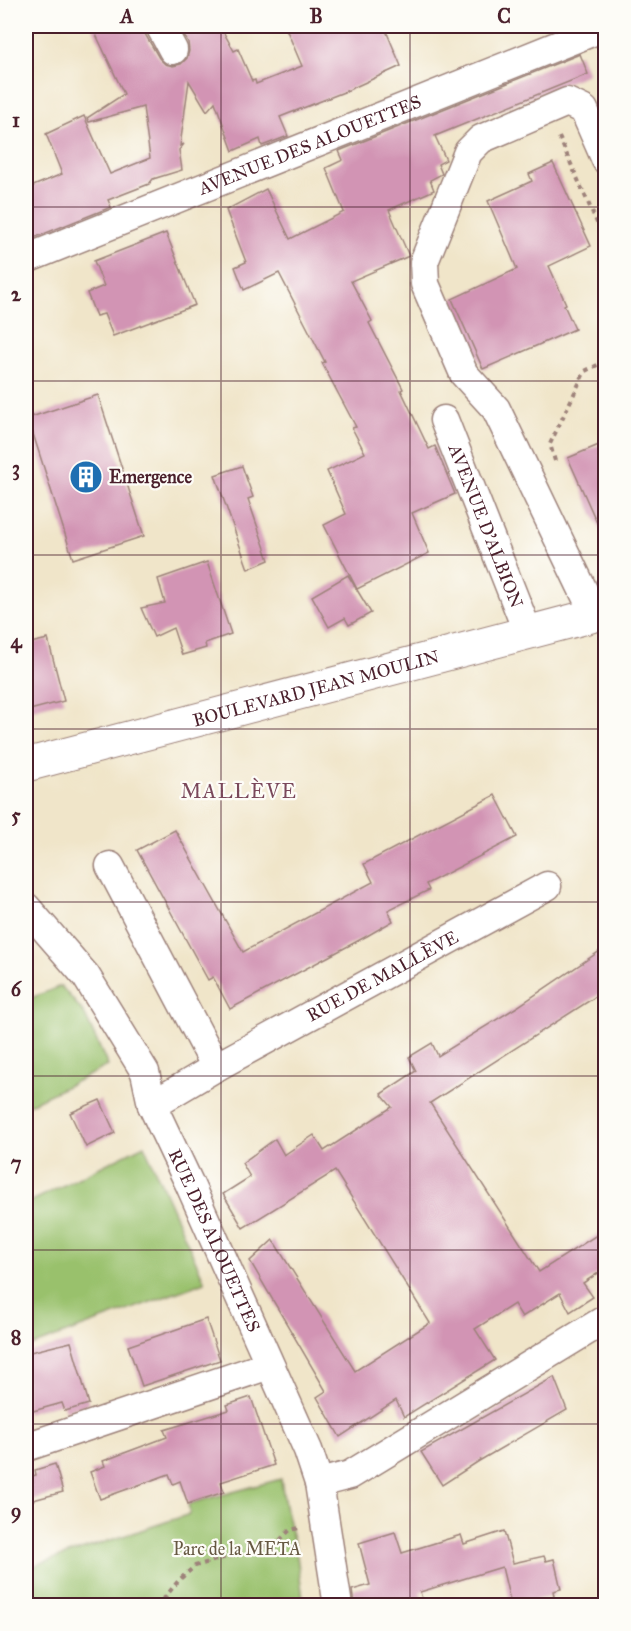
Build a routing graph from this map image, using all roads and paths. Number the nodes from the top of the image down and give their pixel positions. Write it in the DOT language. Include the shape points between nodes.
graph roads {
  1 [pos="160,26"];
  2 [pos="594,32"];
  3 [pos="173,50"];
  4 [pos="548,111"];
  5 [pos="606,160"];
  6 [pos="606,243"];
  7 [pos="26,259"];
  8 [pos="606,361"];
  9 [pos="444,420"];
  10 [pos="557,466"];
  11 [pos="600,614"];
  12 [pos="528,633"];
  13 [pos="26,765"];
  14 [pos="110,866"];
  15 [pos="547,886"];
  16 [pos="26,907"];
  17 [pos="216,1067"];
  18 [pos="152,1105"];
  19 [pos="606,1319"];
  20 [pos="269,1365"];
  21 [pos="26,1447"];
  22 [pos="319,1483"];
  23 [pos="325,1521"];
  24 [pos="158,1605"];
  25 [pos="338,1605"];
  1 -- 3 [label="street"];
  2 -- 7 [label="street, AVENUE DES ALOUETTES"];
  4 -- 5 [label="street" via="567,102 584,110"];
  4 -- 6 [label="path"];
  4 -- 11 [label="street" via="481,139 468,152 424,262 425,285 464,374 496,409"];
  8 -- 10 [label="path" via="585,371 550,444"];
  9 -- 12 [label="street, AVENUE D'ALBION"];
  11 -- 12 [label="main road, BOULEVARD JEAN MOULIN"];
  12 -- 13 [label="main road, BOULEVARD JEAN MOULIN"];
  14 -- 17 [label="street"];
  15 -- 17 [label="street, RUE DE MALLÈVE"];
  16 -- 18 [label="street, RUE DES ALOUETTES" via="86,976 145,1072"];
  17 -- 18 [label="street, RUE DE MALLÈVE"];
  18 -- 20 [label="street, RUE DES ALOUETTES"];
  19 -- 22 [label="street" via="350,1475"];
  20 -- 21 [label="street"];
  20 -- 22 [label="street, RUE DES ALOUETTES"];
  22 -- 23 [label="street, RUE DES ALOUETTES"];
  23 -- 24 [label="path" via="290,1530 277,1543 195,1566"];
  23 -- 25 [label="street, RUE DES ALOUETTES"];
}
